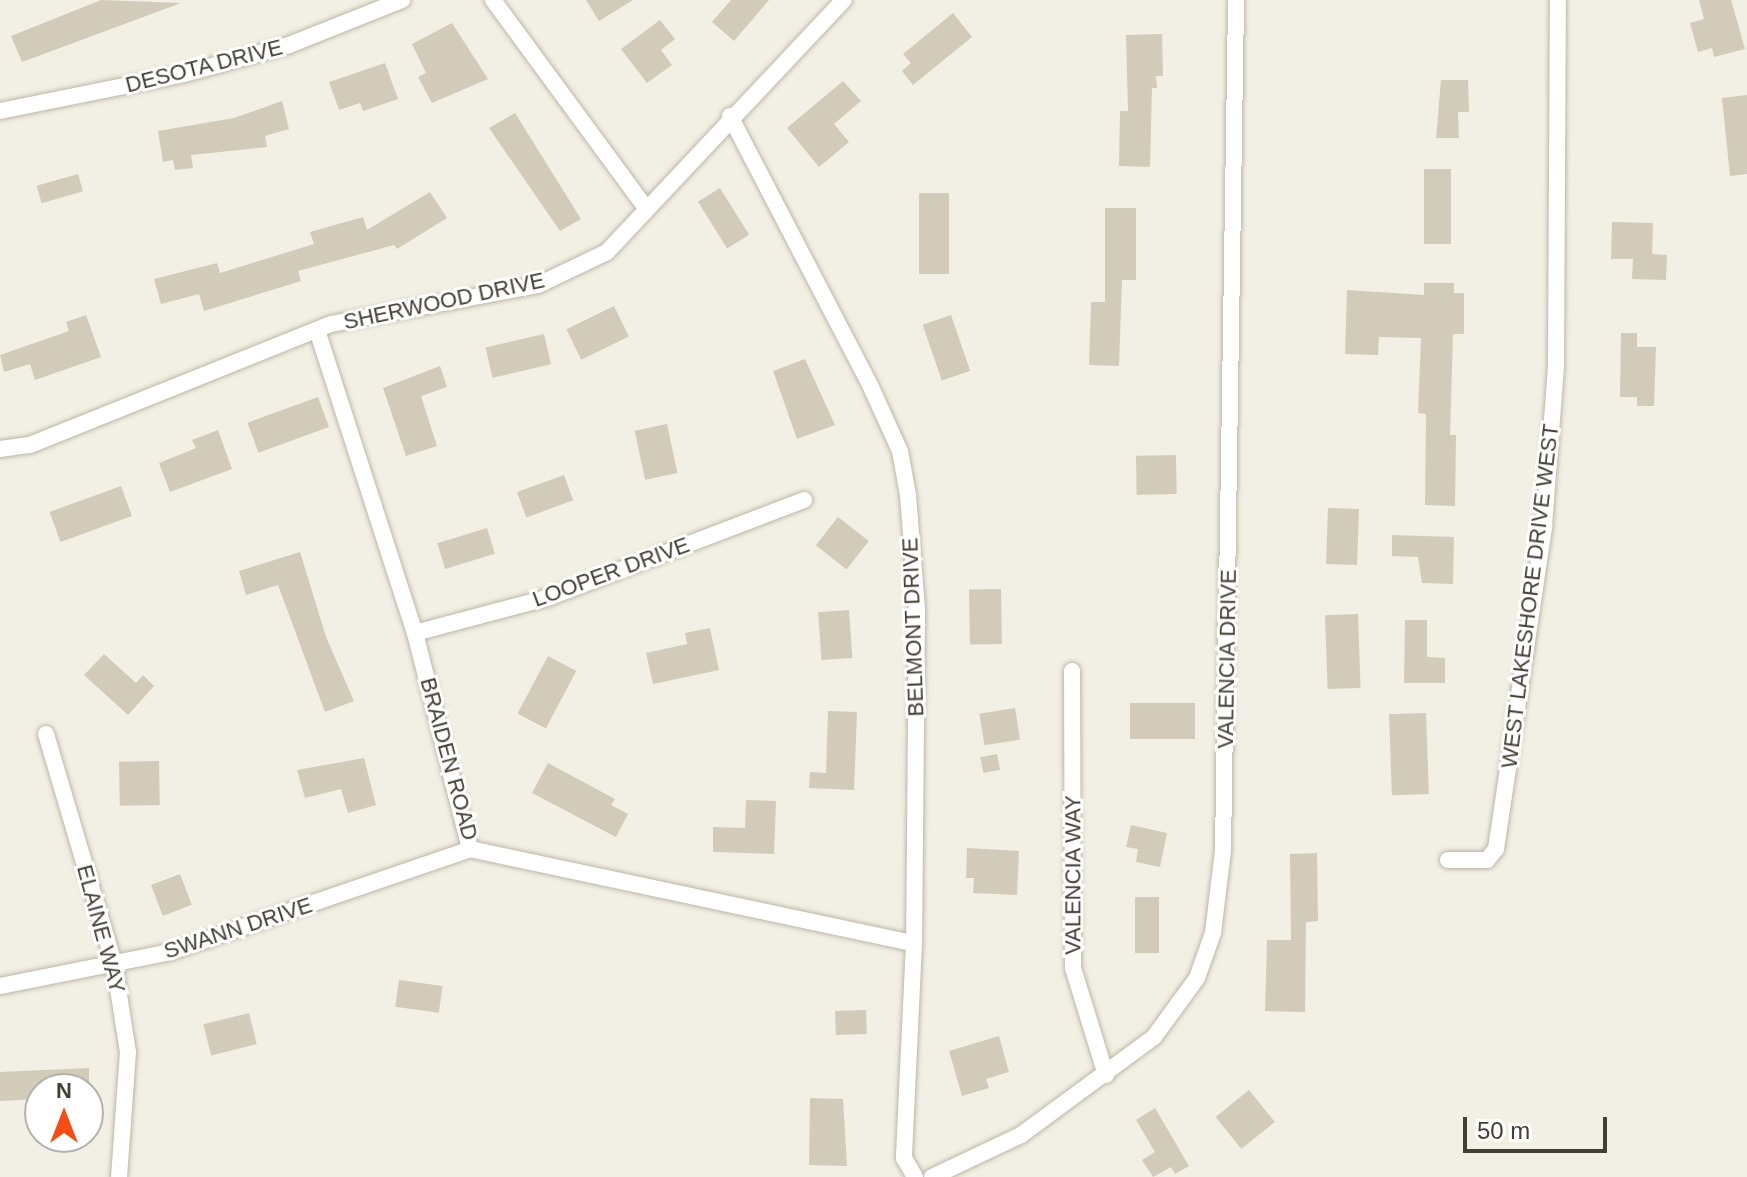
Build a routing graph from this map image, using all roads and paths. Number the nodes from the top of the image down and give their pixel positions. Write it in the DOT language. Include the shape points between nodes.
graph roads {
  1 [pos="402,0"];
  2 [pos="493,0"];
  3 [pos="844,0"];
  4 [pos="1236,0"];
  5 [pos="1558,0"];
  6 [pos="0,111"];
  7 [pos="730,116"];
  8 [pos="646,208"];
  9 [pos="317,330"];
  10 [pos="0,449"];
  11 [pos="804,500"];
  12 [pos="415,633"];
  13 [pos="1072,671"];
  14 [pos="46,734"];
  15 [pos="470,849"];
  16 [pos="1448,860"];
  17 [pos="914,943"];
  18 [pos="114,963"];
  19 [pos="0,986"];
  20 [pos="1106,1075"];
  21 [pos="119,1177"];
  22 [pos="915,1177"];
  23 [pos="932,1177"];
  1 -- 6 [label="street, DESOTA DRIVE" via="289,45 184,74"];
  2 -- 8 [label="street"];
  3 -- 7 [label="street, SHERWOOD DRIVE"];
  4 -- 20 [label="street, VALENCIA DRIVE" via="1223,820 1213,933 1197,978 1154,1037"];
  5 -- 16 [label="street, WEST LAKESHORE DRIVE WEST" via="1558,317 1544,526 1496,849 1487,860"];
  7 -- 8 [label="street, SHERWOOD DRIVE"];
  7 -- 17 [label="street, BELMONT DRIVE" via="900,451 917,609"];
  8 -- 9 [label="street, SHERWOOD DRIVE" via="607,252 538,285"];
  9 -- 10 [label="street, SHERWOOD DRIVE" via="30,445"];
  9 -- 12 [label="street, BRAIDEN ROAD"];
  11 -- 12 [label="street, LOOPER DRIVE" via="550,597"];
  12 -- 15 [label="street, BRAIDEN ROAD"];
  13 -- 20 [label="street, VALENCIA WAY" via="1073,968"];
  14 -- 18 [label="street, ELAINE WAY"];
  15 -- 17 [label="street, BRAIDEN ROAD"];
  15 -- 18 [label="street, SWANN DRIVE" via="170,952"];
  17 -- 22 [label="street, BELMONT DRIVE" via="904,1158"];
  18 -- 19 [label="street, SWANN DRIVE"];
  18 -- 21 [label="street, ELAINE WAY" via="128,1052"];
  20 -- 23 [label="street, VALENCIA DRIVE" via="1021,1135"];
}
